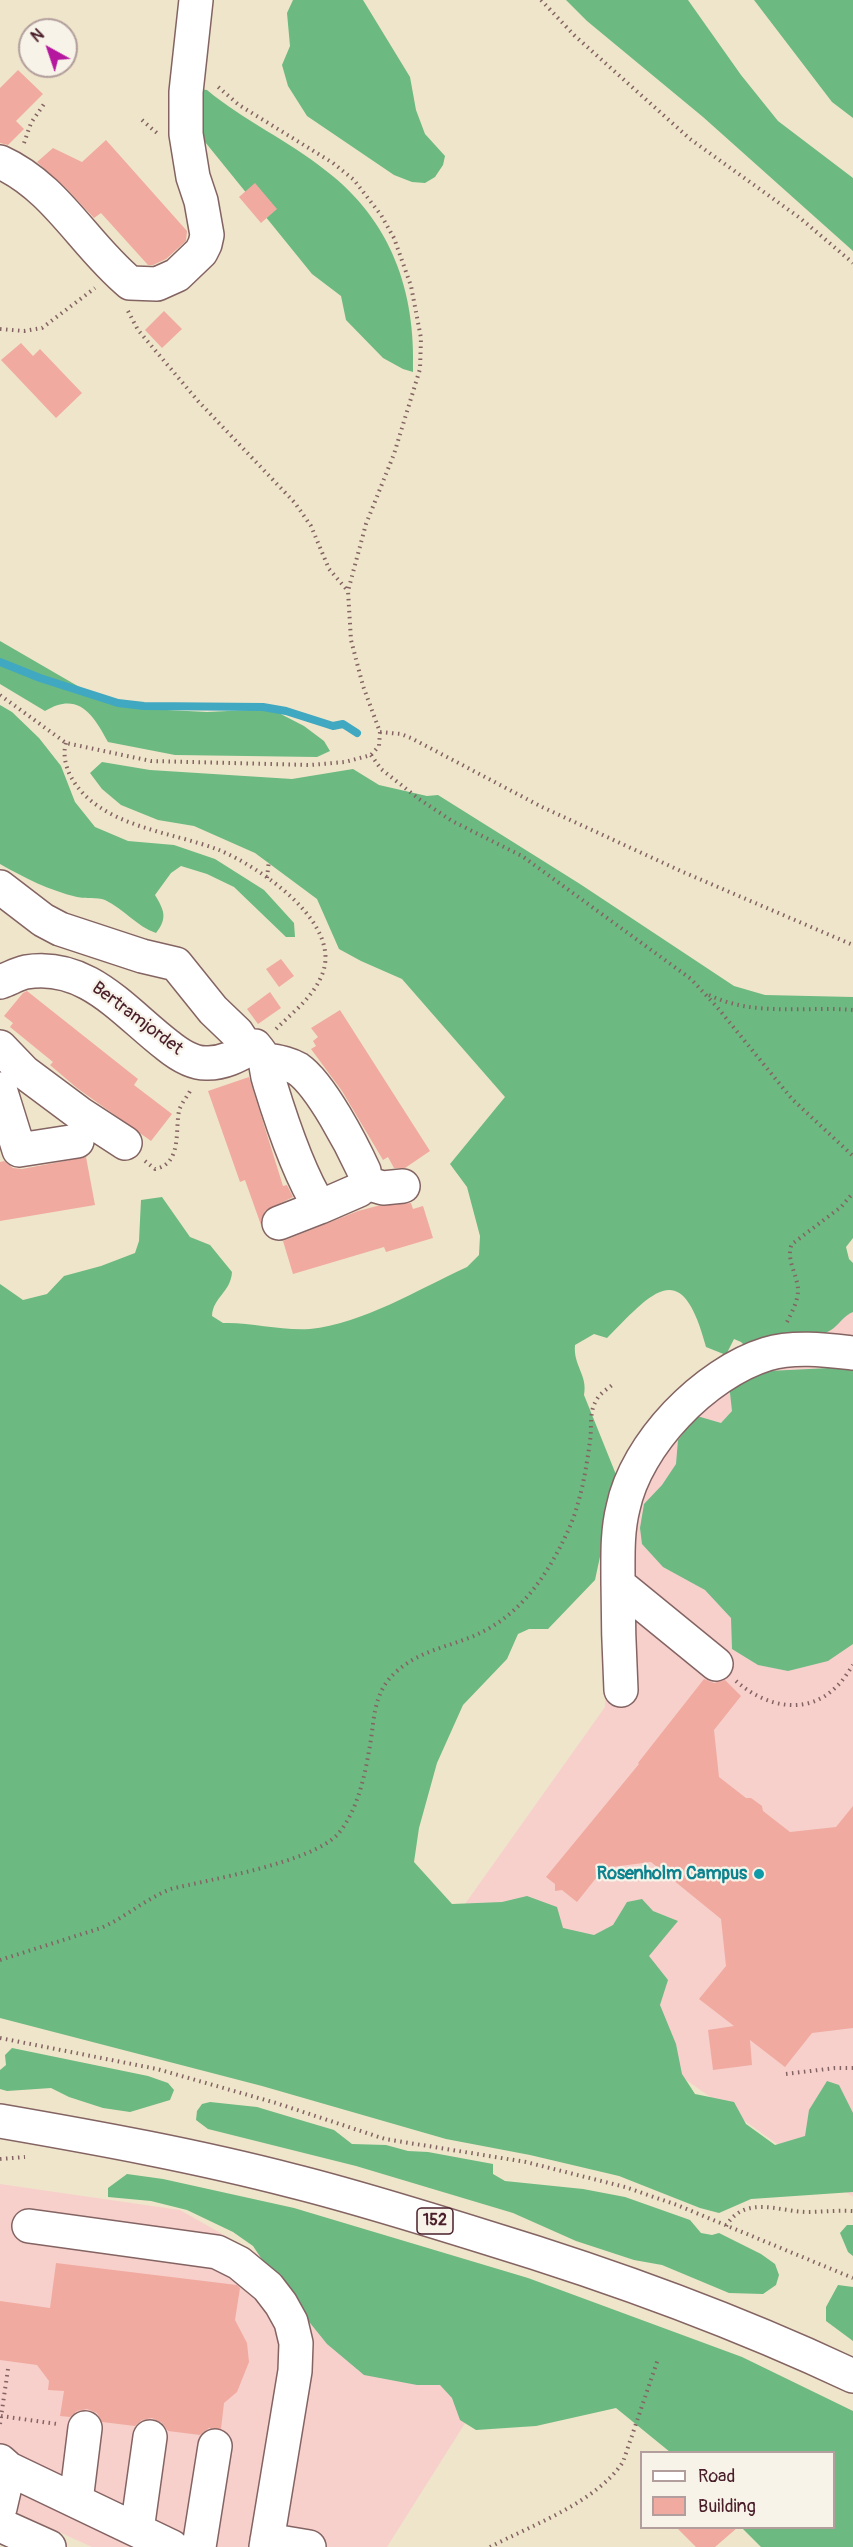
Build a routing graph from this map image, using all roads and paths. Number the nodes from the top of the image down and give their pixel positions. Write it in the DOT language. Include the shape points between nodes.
graph roads {
  1 [pos="196,0"];
  2 [pos="541,0"];
  3 [pos="189,63"];
  4 [pos="44,104"];
  5 [pos="7,165"];
  6 [pos="853,263"];
  7 [pos="123,276"];
  8 [pos="0,329"];
  9 [pos="348,591"];
  10 [pos="0,695"];
  11 [pos="380,732"];
  12 [pos="66,742"];
  13 [pos="371,755"];
  14 [pos="269,860"];
  15 [pos="267,878"];
  16 [pos="0,887"];
  17 [pos="853,945"];
  18 [pos="0,982"];
  19 [pos="705,994"];
  20 [pos="853,1010"];
  21 [pos="256,1052"];
  22 [pos="1,1060"];
  23 [pos="200,1063"];
  24 [pos="0,1089"];
  25 [pos="77,1141"];
  26 [pos="10,1152"];
  27 [pos="136,1152"];
  28 [pos="853,1156"];
  29 [pos="366,1183"];
  30 [pos="403,1186"];
  31 [pos="853,1193"];
  32 [pos="320,1207"];
  33 [pos="279,1223"];
  34 [pos="853,1353"];
  35 [pos="769,1354"];
  36 [pos="612,1385"];
  37 [pos="618,1584"];
  38 [pos="716,1664"];
  39 [pos="853,1665"];
  40 [pos="621,1690"];
  41 [pos="0,1960"];
  42 [pos="0,2038"];
  43 [pos="853,2068"];
  44 [pos="786,2074"];
  45 [pos="0,2121"];
  46 [pos="26,2157"];
  47 [pos="0,2159"];
  48 [pos="853,2211"];
  49 [pos="30,2226"];
  50 [pos="726,2226"];
  51 [pos="853,2278"];
  52 [pos="658,2359"];
  53 [pos="8,2369"];
  54 [pos="853,2376"];
  55 [pos="0,2424"];
  56 [pos="85,2428"];
  57 [pos="150,2437"];
  58 [pos="215,2446"];
  59 [pos="4,2465"];
  60 [pos="76,2501"];
  61 [pos="0,2508"];
  62 [pos="0,2525"];
  63 [pos="137,2530"];
  64 [pos="267,2544"];
  65 [pos="49,2547"];
  66 [pos="172,2547"];
  67 [pos="199,2547"];
  68 [pos="309,2547"];
  69 [pos="490,2547"];
  1 -- 3 [label="main road"];
  2 -- 6 [label="path" via="574,35 690,139 800,218"];
  3 -- 7 [label="main road" via="186,134 207,235 205,244 177,275 157,284"];
  3 -- 9 [label="path" via="238,105 354,180 381,215 406,269 421,338 420,369 394,454 366,524"];
  4 -- 5 [label="path"];
  5 -- 7 [label="main road" via="49,195"];
  7 -- 8 [label="path" via="42,328"];
  7 -- 9 [label="path" via="128,308 138,330 198,401 295,503 311,525 329,569"];
  9 -- 11 [label="path" via="351,640"];
  10 -- 12 [label="path"];
  11 -- 13 [label="path" via="379,746"];
  11 -- 17 [label="path" via="411,738 551,812"];
  12 -- 13 [label="path" via="151,761 310,765"];
  12 -- 15 [label="path" via="64,755 74,783 98,806 150,830 220,850"];
  13 -- 19 [label="path" via="386,774 419,799 452,821 522,856"];
  14 -- 15 [label="path"];
  15 -- 21 [label="path" via="315,924 326,961 312,992"];
  16 -- 21 [label="main road" via="60,928 176,964 213,1010"];
  18 -- 23 [label="main road, Bertramjordet" via="27,972 51,971 85,980 174,1050"];
  19 -- 20 [label="path" via="752,1009"];
  19 -- 28 [label="path" via="792,1099"];
  21 -- 23 [label="main road, Bertramjordet" via="223,1062"];
  21 -- 29 [label="main road" via="289,1065 321,1095 357,1156"];
  21 -- 32 [label="main road" via="306,1181"];
  22 -- 27 [label="main road" via="24,1072"];
  23 -- 27 [label="path" via="179,1110 173,1154 168,1163 155,1169"];
  24 -- 26 [label="main road"];
  25 -- 26 [label="main road"];
  29 -- 30 [label="main road" via="383,1188"];
  29 -- 32 [label="main road"];
  31 -- 35 [label="path" via="841,1207 792,1244 796,1303"];
  32 -- 33 [label="main road"];
  34 -- 35 [label="main road" via="803,1350"];
  35 -- 37 [label="main road" via="728,1372 704,1388 645,1456 623,1507 618,1536"];
  36 -- 41 [label="path" via="595,1401 582,1485 568,1531 544,1575 511,1615 490,1629 408,1661 381,1688 374,1707 362,1784 349,1818 328,1843 298,1856 171,1889 152,1896 101,1928"];
  37 -- 38 [label="main road"];
  37 -- 40 [label="main road"];
  38 -- 39 [label="path" via="766,1702 800,1706 822,1698"];
  42 -- 50 [label="path" via="157,2070 385,2139 515,2160 597,2179"];
  43 -- 44 [label="path"];
  45 -- 54 [label="main road, 152" via="212,2162 426,2219 672,2300"];
  46 -- 47 [label="path"];
  48 -- 50 [label="path" via="753,2207 738,2212"];
  49 -- 64 [label="main road" via="217,2252 252,2272 281,2304 296,2343 295,2371"];
  50 -- 51 [label="path"];
  52 -- 69 [label="path" via="622,2462 613,2477 591,2495"];
  53 -- 55 [label="path"];
  56 -- 60 [label="main road"];
  57 -- 63 [label="main road"];
  58 -- 67 [label="main road"];
  59 -- 60 [label="main road"];
  59 -- 61 [label="main road"];
  60 -- 63 [label="main road"];
  62 -- 65 [label="main road"];
  63 -- 66 [label="main road"];
  64 -- 68 [label="main road"];
}
